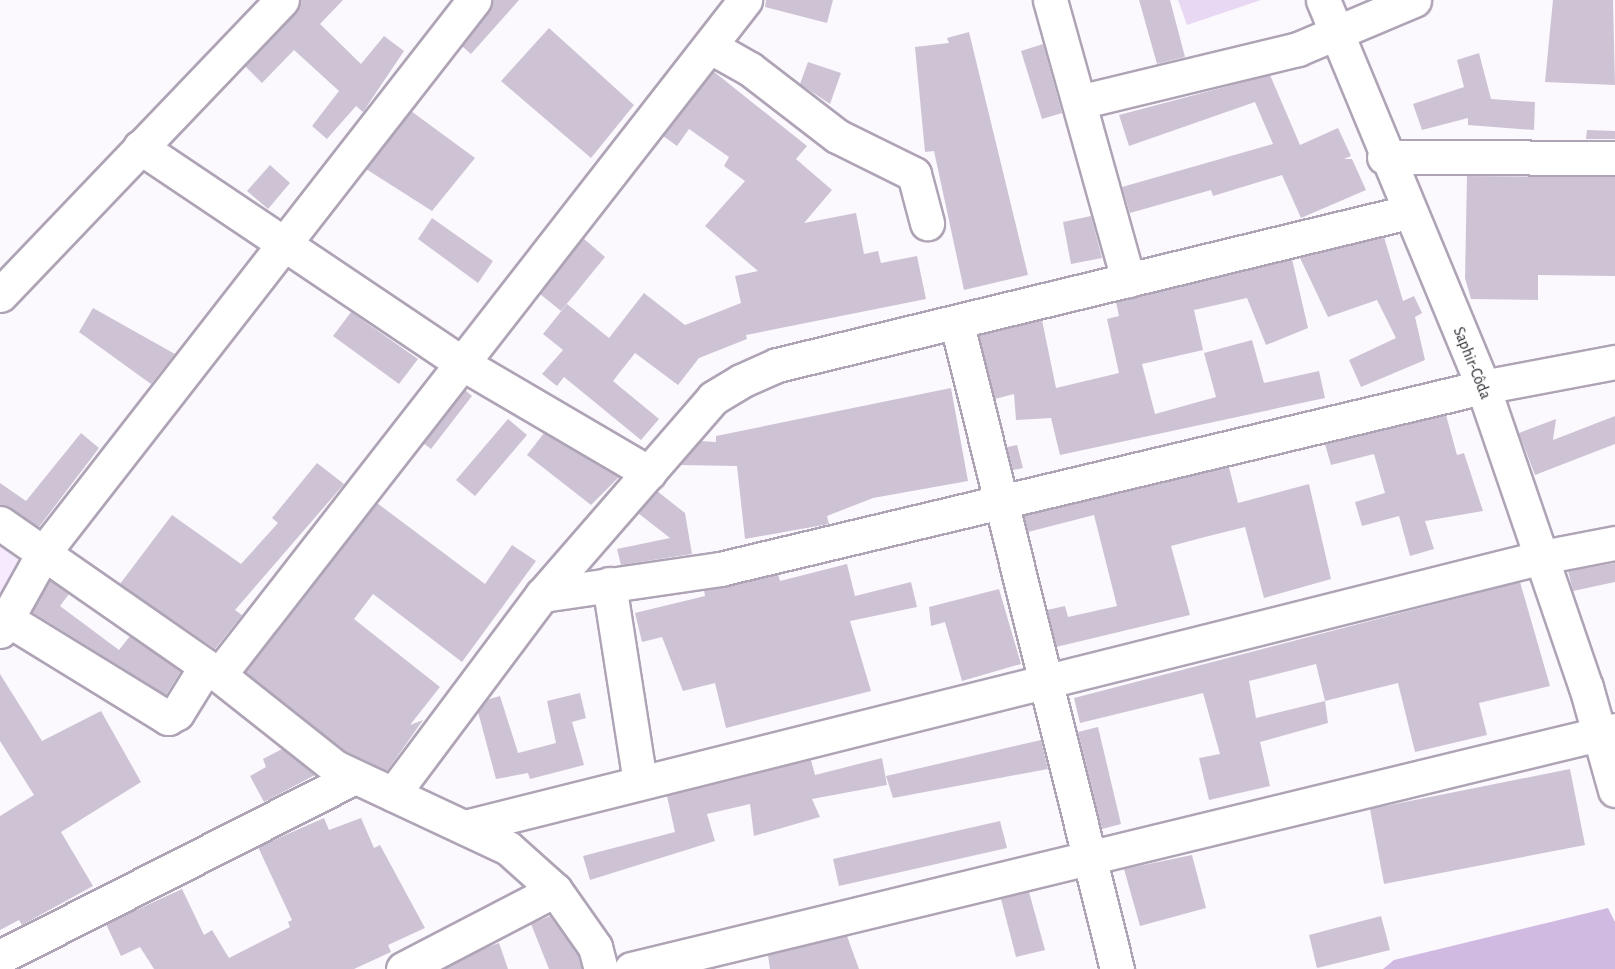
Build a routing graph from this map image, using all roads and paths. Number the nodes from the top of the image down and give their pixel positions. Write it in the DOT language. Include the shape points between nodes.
graph roads {
  1 [pos="282,0"];
  2 [pos="474,0"];
  3 [pos="745,0"];
  4 [pos="1050,0"];
  5 [pos="1323,0"];
  6 [pos="1414,0"];
  7 [pos="1336,35"];
  8 [pos="711,47"];
  9 [pos="1079,102"];
  10 [pos="140,147"];
  11 [pos="1384,157"];
  12 [pos="1615,158"];
  13 [pos="1408,213"];
  14 [pos="927,223"];
  15 [pos="284,247"];
  16 [pos="1128,280"];
  17 [pos="0,295"];
  18 [pos="957,324"];
  19 [pos="460,362"];
  20 [pos="1615,362"];
  21 [pos="1483,387"];
  22 [pos="649,472"];
  23 [pos="999,503"];
  24 [pos="0,523"];
  25 [pos="1615,543"];
  26 [pos="44,552"];
  27 [pos="1542,557"];
  28 [pos="609,584"];
  29 [pos="542,595"];
  30 [pos="3,625"];
  31 [pos="212,671"];
  32 [pos="1047,682"];
  33 [pos="1606,732"];
  34 [pos="353,778"];
  35 [pos="640,782"];
  36 [pos="1615,790"];
  37 [pos="393,794"];
  38 [pos="465,827"];
  39 [pos="1091,855"];
  40 [pos="555,890"];
  41 [pos="0,957"];
  42 [pos="403,969"];
  43 [pos="601,969"];
  44 [pos="631,969"];
  45 [pos="1117,969"];
  1 -- 10 [label="street"];
  2 -- 15 [label="street"];
  3 -- 8 [label="street"];
  4 -- 9 [label="street"];
  5 -- 7 [label="street, Saphir-Côda"];
  6 -- 7 [label="street"];
  7 -- 9 [label="street" via="1209,73"];
  7 -- 11 [label="street, Saphir-Côda"];
  8 -- 14 [label="street" via="750,69 837,136 914,174"];
  8 -- 19 [label="street"];
  9 -- 16 [label="street"];
  10 -- 15 [label="street"];
  10 -- 17 [label="street"];
  11 -- 12 [label="street"];
  11 -- 13 [label="street, Saphir-Côda"];
  13 -- 16 [label="street"];
  13 -- 21 [label="street, Saphir-Côda"];
  15 -- 19 [label="street"];
  15 -- 26 [label="street"];
  16 -- 18 [label="street"];
  18 -- 22 [label="street" via="777,365 741,381 713,398"];
  18 -- 23 [label="street"];
  19 -- 22 [label="street"];
  19 -- 31 [label="street"];
  20 -- 21 [label="street"];
  21 -- 23 [label="street"];
  21 -- 27 [label="street, Saphir-Côda"];
  22 -- 29 [label="street"];
  23 -- 28 [label="street" via="720,570"];
  23 -- 32 [label="street"];
  24 -- 26 [label="street"];
  25 -- 27 [label="street"];
  26 -- 30 [label="street"];
  26 -- 31 [label="street"];
  27 -- 32 [label="street"];
  27 -- 33 [label="street, Saphir-Côda" via="1586,687"];
  28 -- 29 [label="street"];
  28 -- 35 [label="street"];
  29 -- 37 [label="street"];
  30 -- 31 [label="street" via="168,718 177,713"];
  31 -- 34 [label="street"];
  32 -- 35 [label="street"];
  32 -- 39 [label="street"];
  33 -- 36 [label="street, Saphir-Côda"];
  33 -- 39 [label="street"];
  34 -- 37 [label="street"];
  34 -- 41 [label="street"];
  35 -- 38 [label="street"];
  37 -- 38 [label="street"];
  38 -- 40 [label="street" via="508,848"];
  39 -- 44 [label="street"];
  39 -- 45 [label="street"];
  40 -- 42 [label="street"];
  40 -- 43 [label="street" via="595,947"];
}
